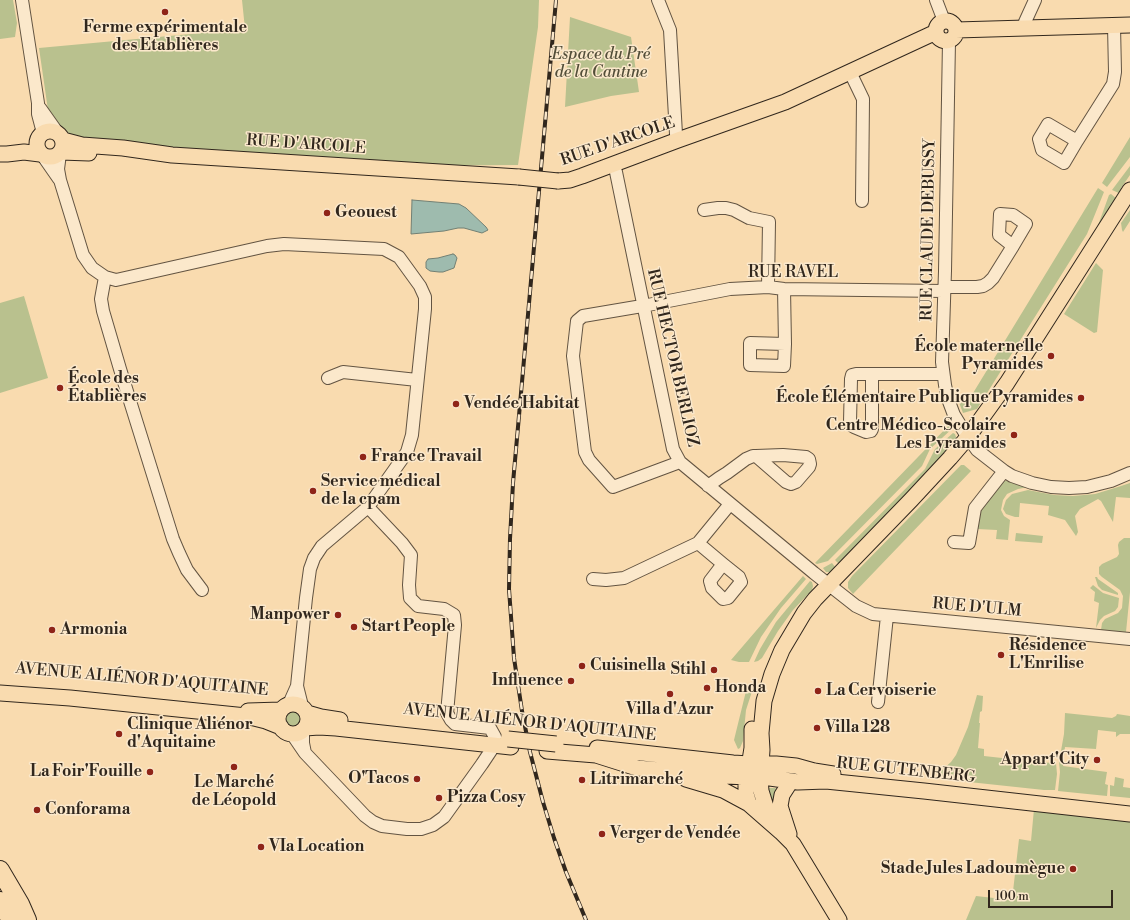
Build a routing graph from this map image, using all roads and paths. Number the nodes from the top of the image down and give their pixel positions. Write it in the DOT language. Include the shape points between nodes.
graph roads {
  1 [pos="22,0"];
  2 [pos="658,0"];
  3 [pos="936,0"];
  4 [pos="1035,0"];
  5 [pos="1130,25"];
  6 [pos="1114,26"];
  7 [pos="940,27"];
  8 [pos="1025,28"];
  9 [pos="952,36"];
  10 [pos="850,72"];
  11 [pos="678,140"];
  12 [pos="1077,141"];
  13 [pos="51,145"];
  14 [pos="0,150"];
  15 [pos="0,154"];
  16 [pos="613,165"];
  17 [pos="1130,190"];
  18 [pos="862,201"];
  19 [pos="704,210"];
  20 [pos="1013,246"];
  21 [pos="105,277"];
  22 [pos="768,287"];
  23 [pos="784,289"];
  24 [pos="944,289"];
  25 [pos="643,306"];
  26 [pos="785,344"];
  27 [pos="872,374"];
  28 [pos="942,374"];
  29 [pos="328,378"];
  30 [pos="417,380"];
  31 [pos="968,437"];
  32 [pos="756,456"];
  33 [pos="680,462"];
  34 [pos="1004,471"];
  35 [pos="1130,473"];
  36 [pos="708,486"];
  37 [pos="730,504"];
  38 [pos="368,507"];
  39 [pos="954,542"];
  40 [pos="698,544"];
  41 [pos="723,564"];
  42 [pos="593,579"];
  43 [pos="830,585"];
  44 [pos="202,590"];
  45 [pos="804,613"];
  46 [pos="887,616"];
  47 [pos="1130,639"];
  48 [pos="0,685"];
  49 [pos="0,693"];
  50 [pos="878,702"];
  51 [pos="295,708"];
  52 [pos="752,718"];
  53 [pos="295,730"];
  54 [pos="502,742"];
  55 [pos="551,747"];
  56 [pos="614,760"];
  57 [pos="733,763"];
  58 [pos="637,768"];
  59 [pos="754,771"];
  60 [pos="791,781"];
  61 [pos="749,804"];
  62 [pos="1130,806"];
  63 [pos="1130,814"];
  64 [pos="781,832"];
  65 [pos="792,844"];
  66 [pos="0,870"];
  67 [pos="0,901"];
  68 [pos="24,912"];
  69 [pos="11,920"];
  70 [pos="32,920"];
  71 [pos="839,920"];
  1 -- 13 [label="street" via="38,103"];
  2 -- 11 [label="street" via="670,30"];
  3 -- 7 [label="street"];
  4 -- 8 [label="street" via="1025,22"];
  5 -- 6 [label="main road"];
  6 -- 8 [label="main road"];
  6 -- 12 [label="street" via="1113,84"];
  7 -- 9 [label="main road" via="951,22 955,27"];
  7 -- 10 [label="main road, RUE D'ARCOLE"];
  8 -- 9 [label="main road"];
  9 -- 24 [label="street, RUE CLAUDE DEBUSSY"];
  10 -- 11 [label="main road, RUE D'ARCOLE" via="785,102"];
  10 -- 18 [label="street" via="863,99"];
  11 -- 16 [label="main road, RUE D'ARCOLE"];
  13 -- 14 [label="main road, RUE D'ARCOLE"];
  13 -- 15 [label="main road, RUE D'ARCOLE" via="24,152"];
  13 -- 16 [label="main road, RUE D'ARCOLE, bridge" via="82,145 172,155 558,181 570,180"];
  13 -- 21 [label="street" via="83,255 92,268"];
  16 -- 25 [label="street, RUE HECTOR BERLIOZ"];
  17 -- 31 [label="main road" via="1007,383"];
  19 -- 22 [label="street" via="726,208 749,218 769,222"];
  20 -- 24 [label="street, RUE RAVEL" via="988,283 977,287"];
  21 -- 30 [label="street" via="116,280 284,244 384,249 398,257 420,286 425,297"];
  21 -- 44 [label="street" via="101,299 103,311 122,377 176,546 187,570"];
  22 -- 23 [label="street, RUE RAVEL"];
  22 -- 25 [label="street, RUE RAVEL" via="730,289"];
  23 -- 24 [label="street, RUE RAVEL"];
  23 -- 26 [label="street"];
  24 -- 28 [label="street, RUE CLAUDE DEBUSSY"];
  25 -- 33 [label="street, RUE HECTOR BERLIOZ" via="673,449"];
  25 -- 33 [label="street, RUE RAVEL" via="583,316 577,321 573,356 585,452 589,460 614,487"];
  27 -- 28 [label="street"];
  28 -- 31 [label="street, RUE CLAUDE DEBUSSY" via="954,415"];
  29 -- 30 [label="street" via="343,372"];
  30 -- 38 [label="street" via="412,435 407,452"];
  31 -- 34 [label="street, RUE CLAUDE DEBUSSY" via="977,450"];
  31 -- 43 [label="main road"];
  32 -- 36 [label="street" via="746,459"];
  33 -- 36 [label="street, RUE HECTOR BERLIOZ"];
  34 -- 35 [label="street, RUE CLAUDE DEBUSSY" via="1032,483 1069,488 1105,483"];
  34 -- 39 [label="street" via="975,508 969,543"];
  36 -- 37 [label="street, RUE HECTOR BERLIOZ"];
  37 -- 40 [label="street"];
  37 -- 43 [label="street, RUE HECTOR BERLIOZ"];
  38 -- 51 [label="street" via="322,546 310,569"];
  38 -- 54 [label="street" via="411,555 410,598 418,606 444,609 454,615 447,713 455,724 490,728"];
  40 -- 41 [label="street"];
  40 -- 42 [label="street" via="624,578"];
  43 -- 45 [label="main road"];
  43 -- 46 [label="street, RUE D'ULM" via="860,608 873,614"];
  45 -- 52 [label="main road" via="789,627 773,649 763,670"];
  45 -- 59 [label="main road" via="782,650 766,692 761,732 762,750"];
  46 -- 47 [label="street, RUE D'ULM"];
  46 -- 50 [label="street"];
  48 -- 51 [label="main road, AVENUE ALIÉNOR D'AQUITAINE" via="246,711"];
  49 -- 53 [label="main road, AVENUE ALIÉNOR D'AQUITAINE" via="246,716"];
  51 -- 53 [label="main road" via="308,721"];
  51 -- 53 [label="main road" via="279,714 278,718 279,723"];
  51 -- 54 [label="main road, AVENUE ALIÉNOR D'AQUITAINE" via="321,717"];
  52 -- 57 [label="main road" via="744,748"];
  52 -- 59 [label="main road"];
  53 -- 54 [label="main road, AVENUE ALIÉNOR D'AQUITAINE" via="319,727"];
  53 -- 54 [label="street" via="305,753 365,816 382,826 407,829 421,829 433,825 444,817 492,749"];
  54 -- 55 [label="main road, AVENUE ALIÉNOR D'AQUITAINE"];
  55 -- 56 [label="main road, AVENUE ALIÉNOR D'AQUITAINE"];
  55 -- 57 [label="main road, AVENUE ALIÉNOR D'AQUITAINE"];
  56 -- 58 [label="main road, AVENUE ALIÉNOR D'AQUITAINE"];
  56 -- 59 [label="main road, AVENUE ALIÉNOR D'AQUITAINE"];
  57 -- 59 [label="main road, AVENUE ALIÉNOR D'AQUITAINE"];
  58 -- 59 [label="main road, AVENUE ALIÉNOR D'AQUITAINE"];
  58 -- 61 [label="main road, AVENUE ALIÉNOR D'AQUITAINE" via="645,773 682,778 723,790"];
  59 -- 60 [label="main road, RUE GUTENBERG"];
  59 -- 61 [label="main road" via="746,785"];
  59 -- 62 [label="main road, RUE GUTENBERG" via="793,774 814,771"];
  59 -- 64 [label="main road" via="766,807"];
  60 -- 63 [label="main road, RUE GUTENBERG" via="826,781"];
  60 -- 65 [label="main road" via="782,795 780,806"];
  61 -- 64 [label="main road, AVENUE ALIÉNOR D'AQUITAINE"];
  64 -- 65 [label="main road"];
  65 -- 71 [label="main road"];
  66 -- 68 [label="highway"];
  67 -- 69 [label="highway"];
  68 -- 70 [label="highway"];
}
